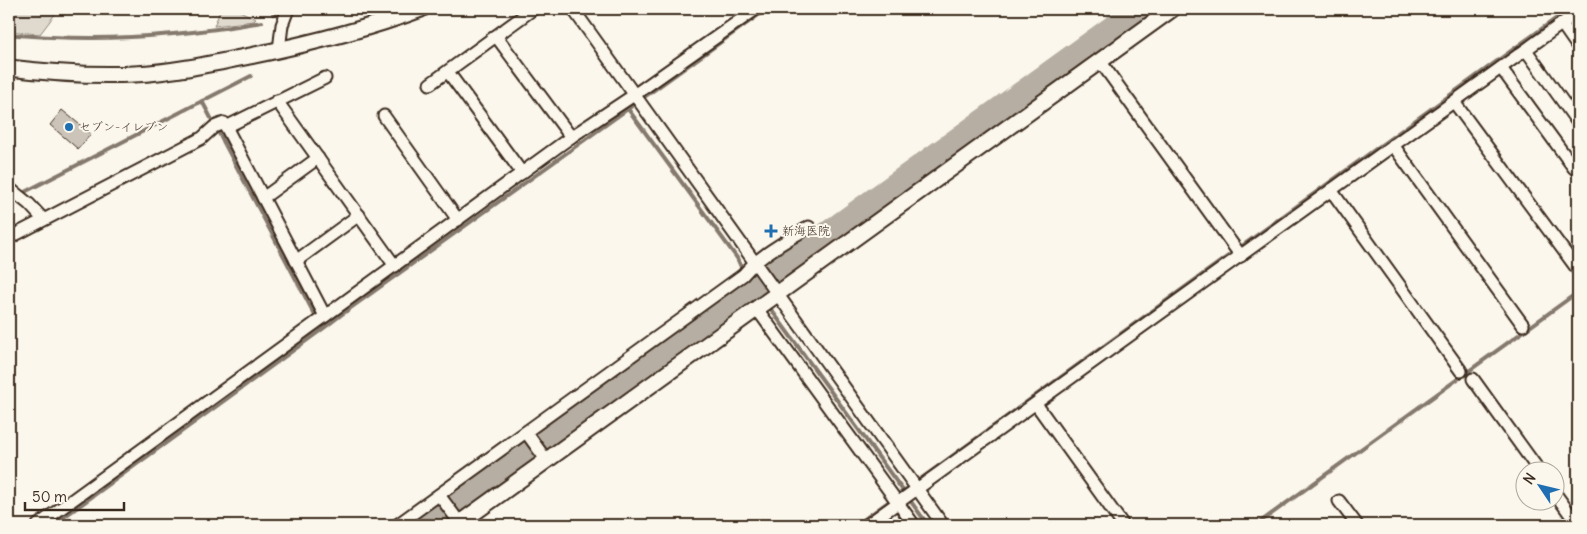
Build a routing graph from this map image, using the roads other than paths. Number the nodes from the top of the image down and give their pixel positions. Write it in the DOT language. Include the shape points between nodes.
graph roads {
  1 [pos="288,9"];
  2 [pos="421,9"];
  3 [pos="533,9"];
  4 [pos="573,9"];
  5 [pos="756,9"];
  6 [pos="1172,9"];
  7 [pos="1578,12"];
  8 [pos="1562,24"];
  9 [pos="496,36"];
  10 [pos="1578,47"];
  11 [pos="279,50"];
  12 [pos="1526,50"];
  13 [pos="1100,61"];
  14 [pos="9,68"];
  15 [pos="1501,68"];
  16 [pos="448,72"];
  17 [pos="325,78"];
  18 [pos="430,84"];
  19 [pos="637,100"];
  20 [pos="277,101"];
  21 [pos="1454,102"];
  22 [pos="384,116"];
  23 [pos="1578,123"];
  24 [pos="219,126"];
  25 [pos="571,137"];
  26 [pos="1393,146"];
  27 [pos="318,158"];
  28 [pos="1578,167"];
  29 [pos="522,173"];
  30 [pos="1332,190"];
  31 [pos="14,192"];
  32 [pos="263,198"];
  33 [pos="359,215"];
  34 [pos="43,219"];
  35 [pos="458,220"];
  36 [pos="809,227"];
  37 [pos="9,238"];
  38 [pos="1238,252"];
  39 [pos="296,261"];
  40 [pos="395,266"];
  41 [pos="756,266"];
  42 [pos="1578,270"];
  43 [pos="774,290"];
  44 [pos="757,309"];
  45 [pos="321,320"];
  46 [pos="1523,325"];
  47 [pos="1461,371"];
  48 [pos="1473,378"];
  49 [pos="1036,404"];
  50 [pos="528,435"];
  51 [pos="544,457"];
  52 [pos="1533,462"];
  53 [pos="440,497"];
  54 [pos="903,497"];
  55 [pos="1339,501"];
  56 [pos="1564,506"];
  57 [pos="457,521"];
  58 [pos="38,525"];
  59 [pos="397,525"];
  60 [pos="867,525"];
  61 [pos="914,525"];
  62 [pos="943,525"];
  63 [pos="1123,525"];
  64 [pos="1357,525"];
  65 [pos="1578,525"];
  1 -- 11 [label="street"];
  2 -- 11 [label="street" via="330,39"];
  3 -- 9 [label="street"];
  4 -- 19 [label="street"];
  5 -- 19 [label="street"];
  6 -- 13 [label="street"];
  7 -- 8 [label="street"];
  8 -- 10 [label="street"];
  8 -- 12 [label="street"];
  9 -- 16 [label="street"];
  9 -- 25 [label="street"];
  11 -- 14 [label="street" via="199,67 133,74 53,73"];
  12 -- 15 [label="street"];
  12 -- 23 [label="street"];
  13 -- 38 [label="street"];
  13 -- 43 [label="street"];
  15 -- 21 [label="street"];
  15 -- 28 [label="street" via="1574,168"];
  16 -- 18 [label="street"];
  16 -- 29 [label="street"];
  17 -- 20 [label="street"];
  19 -- 25 [label="street"];
  19 -- 41 [label="street"];
  20 -- 24 [label="street"];
  20 -- 27 [label="street"];
  21 -- 26 [label="street"];
  21 -- 42 [label="street"];
  22 -- 35 [label="street"];
  24 -- 32 [label="street"];
  24 -- 34 [label="street" via="202,138"];
  25 -- 29 [label="street"];
  26 -- 30 [label="street"];
  26 -- 46 [label="street"];
  27 -- 32 [label="street"];
  27 -- 33 [label="street"];
  29 -- 35 [label="street"];
  30 -- 38 [label="street"];
  30 -- 47 [label="street"];
  31 -- 34 [label="street"];
  32 -- 39 [label="street"];
  33 -- 39 [label="street"];
  33 -- 40 [label="street"];
  34 -- 37 [label="street"];
  35 -- 40 [label="street"];
  36 -- 41 [label="street"];
  38 -- 49 [label="street"];
  39 -- 45 [label="street"];
  40 -- 45 [label="street"];
  41 -- 43 [label="street"];
  41 -- 50 [label="street"];
  43 -- 44 [label="street"];
  43 -- 54 [label="street"];
  44 -- 51 [label="street"];
  44 -- 54 [label="street"];
  45 -- 58 [label="street"];
  48 -- 52 [label="street"];
  49 -- 54 [label="street"];
  49 -- 63 [label="street"];
  50 -- 51 [label="street"];
  50 -- 53 [label="street"];
  51 -- 57 [label="street"];
  53 -- 57 [label="street"];
  53 -- 59 [label="street"];
  54 -- 60 [label="street"];
  54 -- 61 [label="street"];
  54 -- 62 [label="street"];
  55 -- 64 [label="street"];
  56 -- 65 [label="street"];
}
